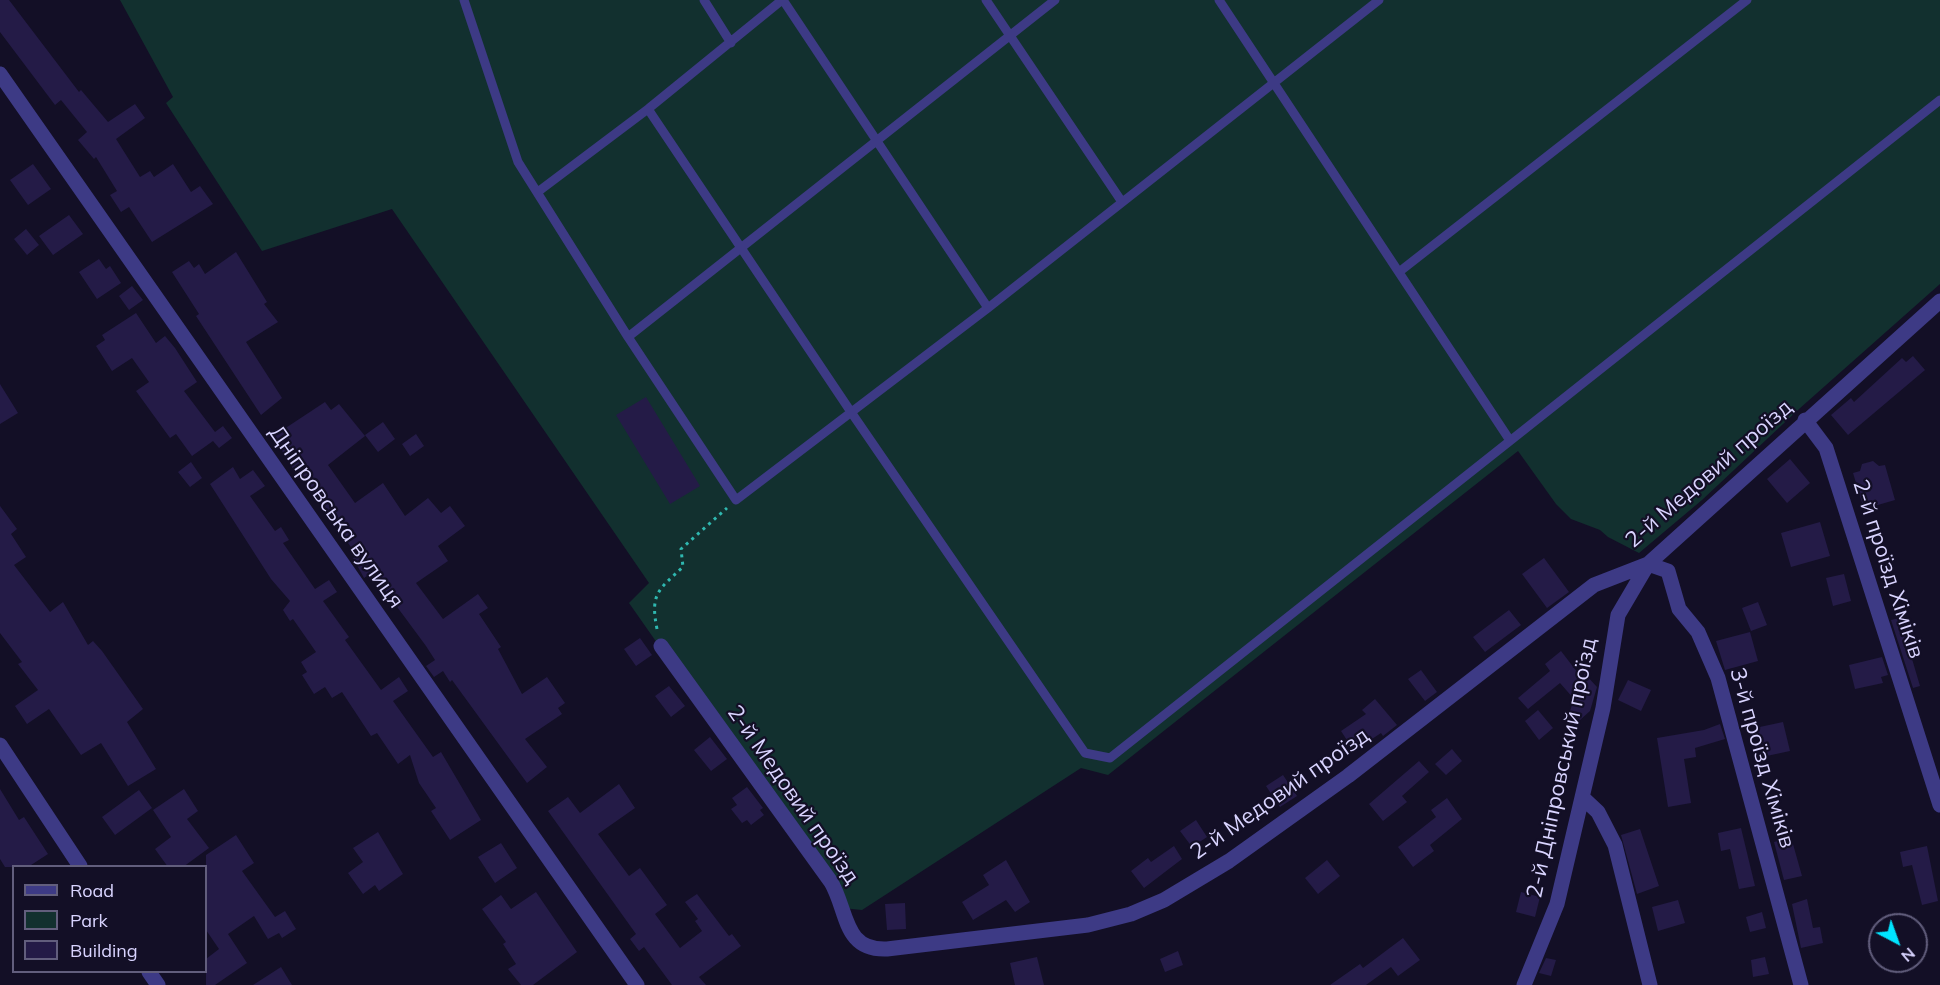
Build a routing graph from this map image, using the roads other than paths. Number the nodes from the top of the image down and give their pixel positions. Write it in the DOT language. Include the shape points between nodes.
graph roads {
  1 [pos="464,0"];
  2 [pos="704,0"];
  3 [pos="783,0"];
  4 [pos="986,0"];
  5 [pos="1055,0"];
  6 [pos="1219,0"];
  7 [pos="1379,0"];
  8 [pos="1747,0"];
  9 [pos="1009,37"];
  10 [pos="731,43"];
  11 [pos="0,74"];
  12 [pos="1274,83"];
  13 [pos="1940,100"];
  14 [pos="648,109"];
  15 [pos="877,141"];
  16 [pos="539,191"];
  17 [pos="1122,202"];
  18 [pos="741,248"];
  19 [pos="1399,272"];
  20 [pos="1940,301"];
  21 [pos="988,309"];
  22 [pos="628,337"];
  23 [pos="851,412"];
  24 [pos="1805,420"];
  25 [pos="1509,439"];
  26 [pos="1648,564"];
  27 [pos="661,646"];
  28 [pos="0,746"];
  29 [pos="1582,798"];
  30 [pos="1940,806"];
  31 [pos="79,865"];
  32 [pos="636,985"];
  33 [pos="1524,985"];
  34 [pos="1650,985"];
  35 [pos="1802,985"];
  1 -- 16 [label="lane" via="518,162"];
  2 -- 10 [label="lane"];
  3 -- 10 [label="lane"];
  3 -- 15 [label="lane"];
  4 -- 9 [label="lane"];
  5 -- 9 [label="lane"];
  6 -- 12 [label="lane"];
  7 -- 12 [label="lane"];
  8 -- 19 [label="lane"];
  9 -- 15 [label="lane"];
  9 -- 17 [label="lane"];
  10 -- 14 [label="lane"];
  11 -- 32 [label="street, Дніпровська вулиця"];
  12 -- 17 [label="lane"];
  12 -- 19 [label="lane"];
  13 -- 25 [label="lane"];
  14 -- 16 [label="lane"];
  14 -- 18 [label="lane"];
  15 -- 18 [label="lane"];
  15 -- 21 [label="lane"];
  16 -- 22 [label="lane"];
  17 -- 21 [label="lane"];
  18 -- 22 [label="lane"];
  18 -- 23 [label="lane"];
  19 -- 25 [label="lane"];
  20 -- 24 [label="street, 2-й Медовий проїзд"];
  21 -- 23 [label="lane"];
  22 -- 23 [label="lane" via="736,500"];
  23 -- 25 [label="lane" via="1085,753 1110,758"];
  24 -- 26 [label="street, 2-й Медовий проїзд"];
  24 -- 30 [label="street, 2-й проїзд Хіміків" via="1826,448"];
  26 -- 27 [label="street, 2-й Медовий проїзд" via="1594,585 1348,776 1229,861 1164,900 1088,925 887,949 866,947 851,934 831,882"];
  26 -- 29 [label="street, 2-й Дніпровський проїзд" via="1618,615 1603,708"];
  26 -- 35 [label="street, 3-й проїзд Хіміків" via="1668,571 1679,609 1698,632 1718,678"];
  28 -- 31 [label="street"];
  29 -- 33 [label="street, 2-й Дніпровський проїзд" via="1557,904"];
  29 -- 34 [label="street" via="1598,812 1615,845"];
}
